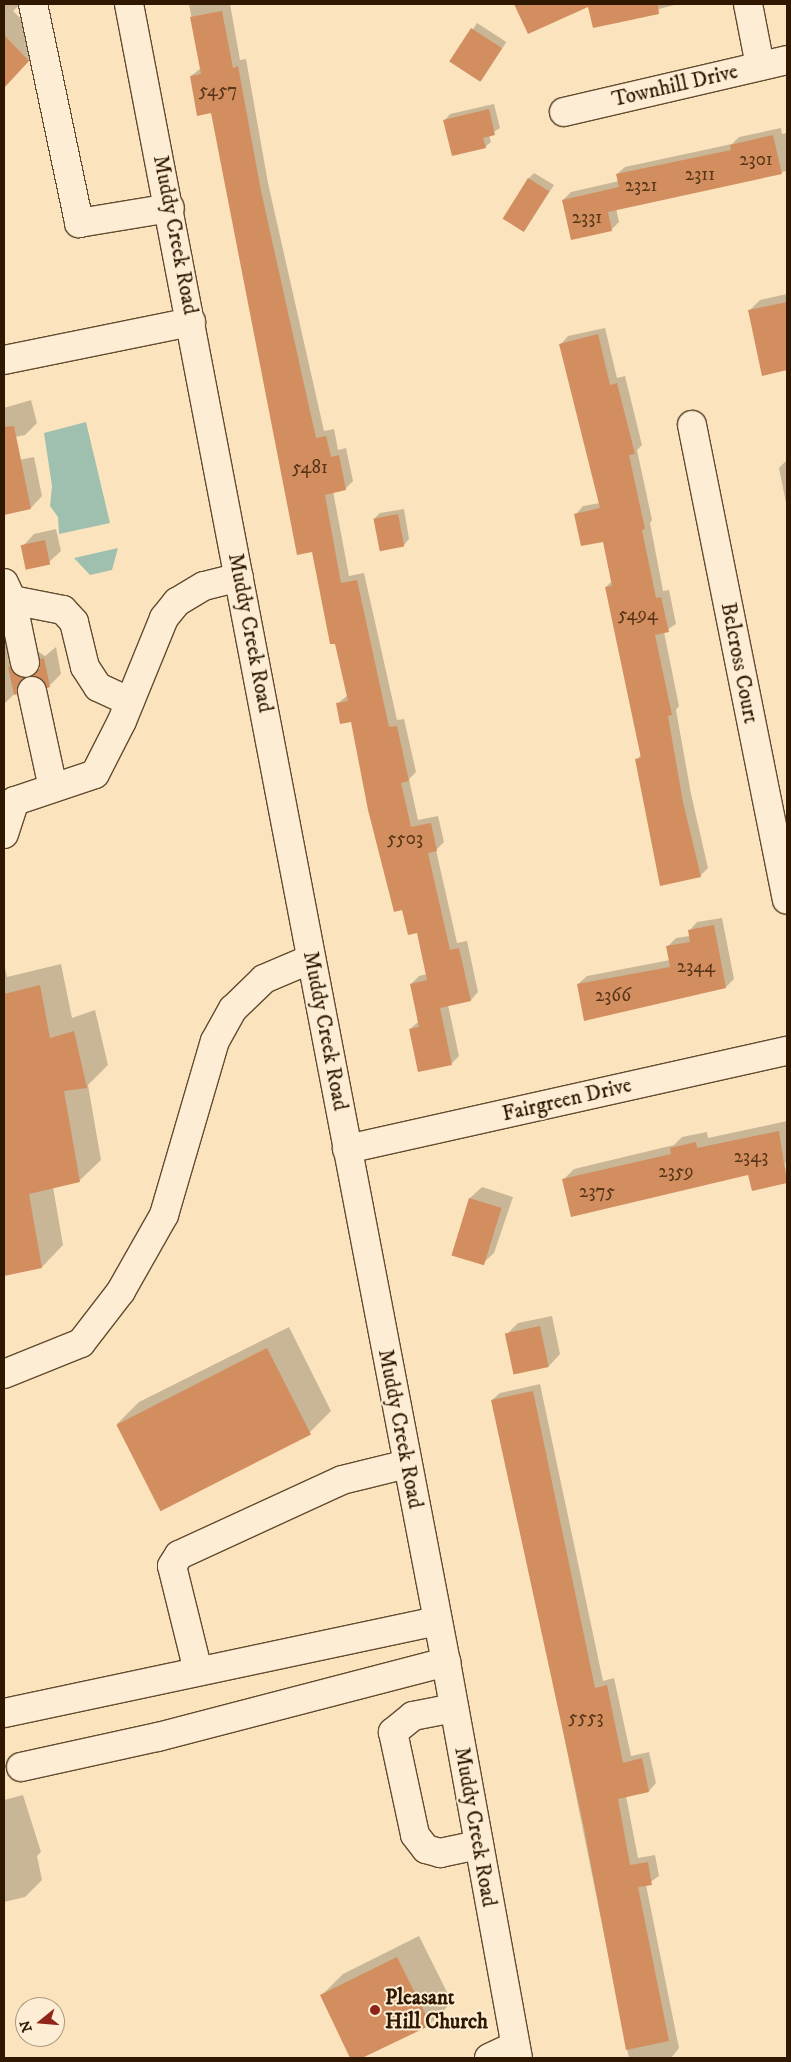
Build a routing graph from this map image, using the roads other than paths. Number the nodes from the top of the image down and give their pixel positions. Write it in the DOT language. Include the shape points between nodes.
graph roads {
  1 [pos="33,4"];
  2 [pos="129,4"];
  3 [pos="748,4"];
  4 [pos="787,60"];
  5 [pos="760,66"];
  6 [pos="564,112"];
  7 [pos="170,208"];
  8 [pos="191,322"];
  9 [pos="4,360"];
  10 [pos="692,425"];
  11 [pos="239,577"];
  12 [pos="8,592"];
  13 [pos="25,663"];
  14 [pos="32,691"];
  15 [pos="130,702"];
  16 [pos="52,788"];
  17 [pos="4,834"];
  18 [pos="787,900"];
  19 [pos="311,959"];
  20 [pos="787,1050"];
  21 [pos="348,1149"];
  22 [pos="4,1374"];
  23 [pos="407,1464"];
  24 [pos="436,1621"];
  25 [pos="446,1662"];
  26 [pos="198,1671"];
  27 [pos="454,1708"];
  28 [pos="4,1713"];
  29 [pos="21,1767"];
  30 [pos="479,1845"];
  31 [pos="517,2052"];
  32 [pos="489,2058"];
  1 -- 7 [label="street" via="79,222"];
  2 -- 7 [label="street, Muddy Creek Road"];
  3 -- 5 [label="street"];
  4 -- 5 [label="street, Townhill Drive"];
  5 -- 6 [label="street, Townhill Drive"];
  7 -- 8 [label="street, Muddy Creek Road"];
  8 -- 9 [label="street"];
  8 -- 11 [label="street, Muddy Creek Road"];
  10 -- 18 [label="street, Belcross Court"];
  11 -- 15 [label="street" via="204,586 177,602 164,618"];
  11 -- 19 [label="street, Muddy Creek Road"];
  12 -- 13 [label="street"];
  12 -- 15 [label="street" via="63,610 74,622 86,668 98,687"];
  14 -- 16 [label="street"];
  15 -- 16 [label="street" via="95,774"];
  16 -- 17 [label="street" via="15,801"];
  19 -- 21 [label="street, Muddy Creek Road"];
  19 -- 22 [label="street" via="264,979 233,1009 214,1041 164,1215 121,1291 81,1343"];
  20 -- 21 [label="street, Fairgreen Drive"];
  21 -- 23 [label="street, Muddy Creek Road"];
  23 -- 24 [label="street, Muddy Creek Road"];
  23 -- 26 [label="street" via="342,1480 179,1555 172,1566"];
  24 -- 25 [label="street, Muddy Creek Road"];
  24 -- 26 [label="street"];
  25 -- 27 [label="street, Muddy Creek Road"];
  25 -- 29 [label="street" via="158,1737"];
  26 -- 28 [label="street"];
  27 -- 30 [label="street, Muddy Creek Road"];
  27 -- 30 [label="street" via="413,1716 397,1725 393,1732 415,1835 426,1849 440,1853"];
  30 -- 31 [label="street, Muddy Creek Road"];
  31 -- 32 [label="street"];
}
